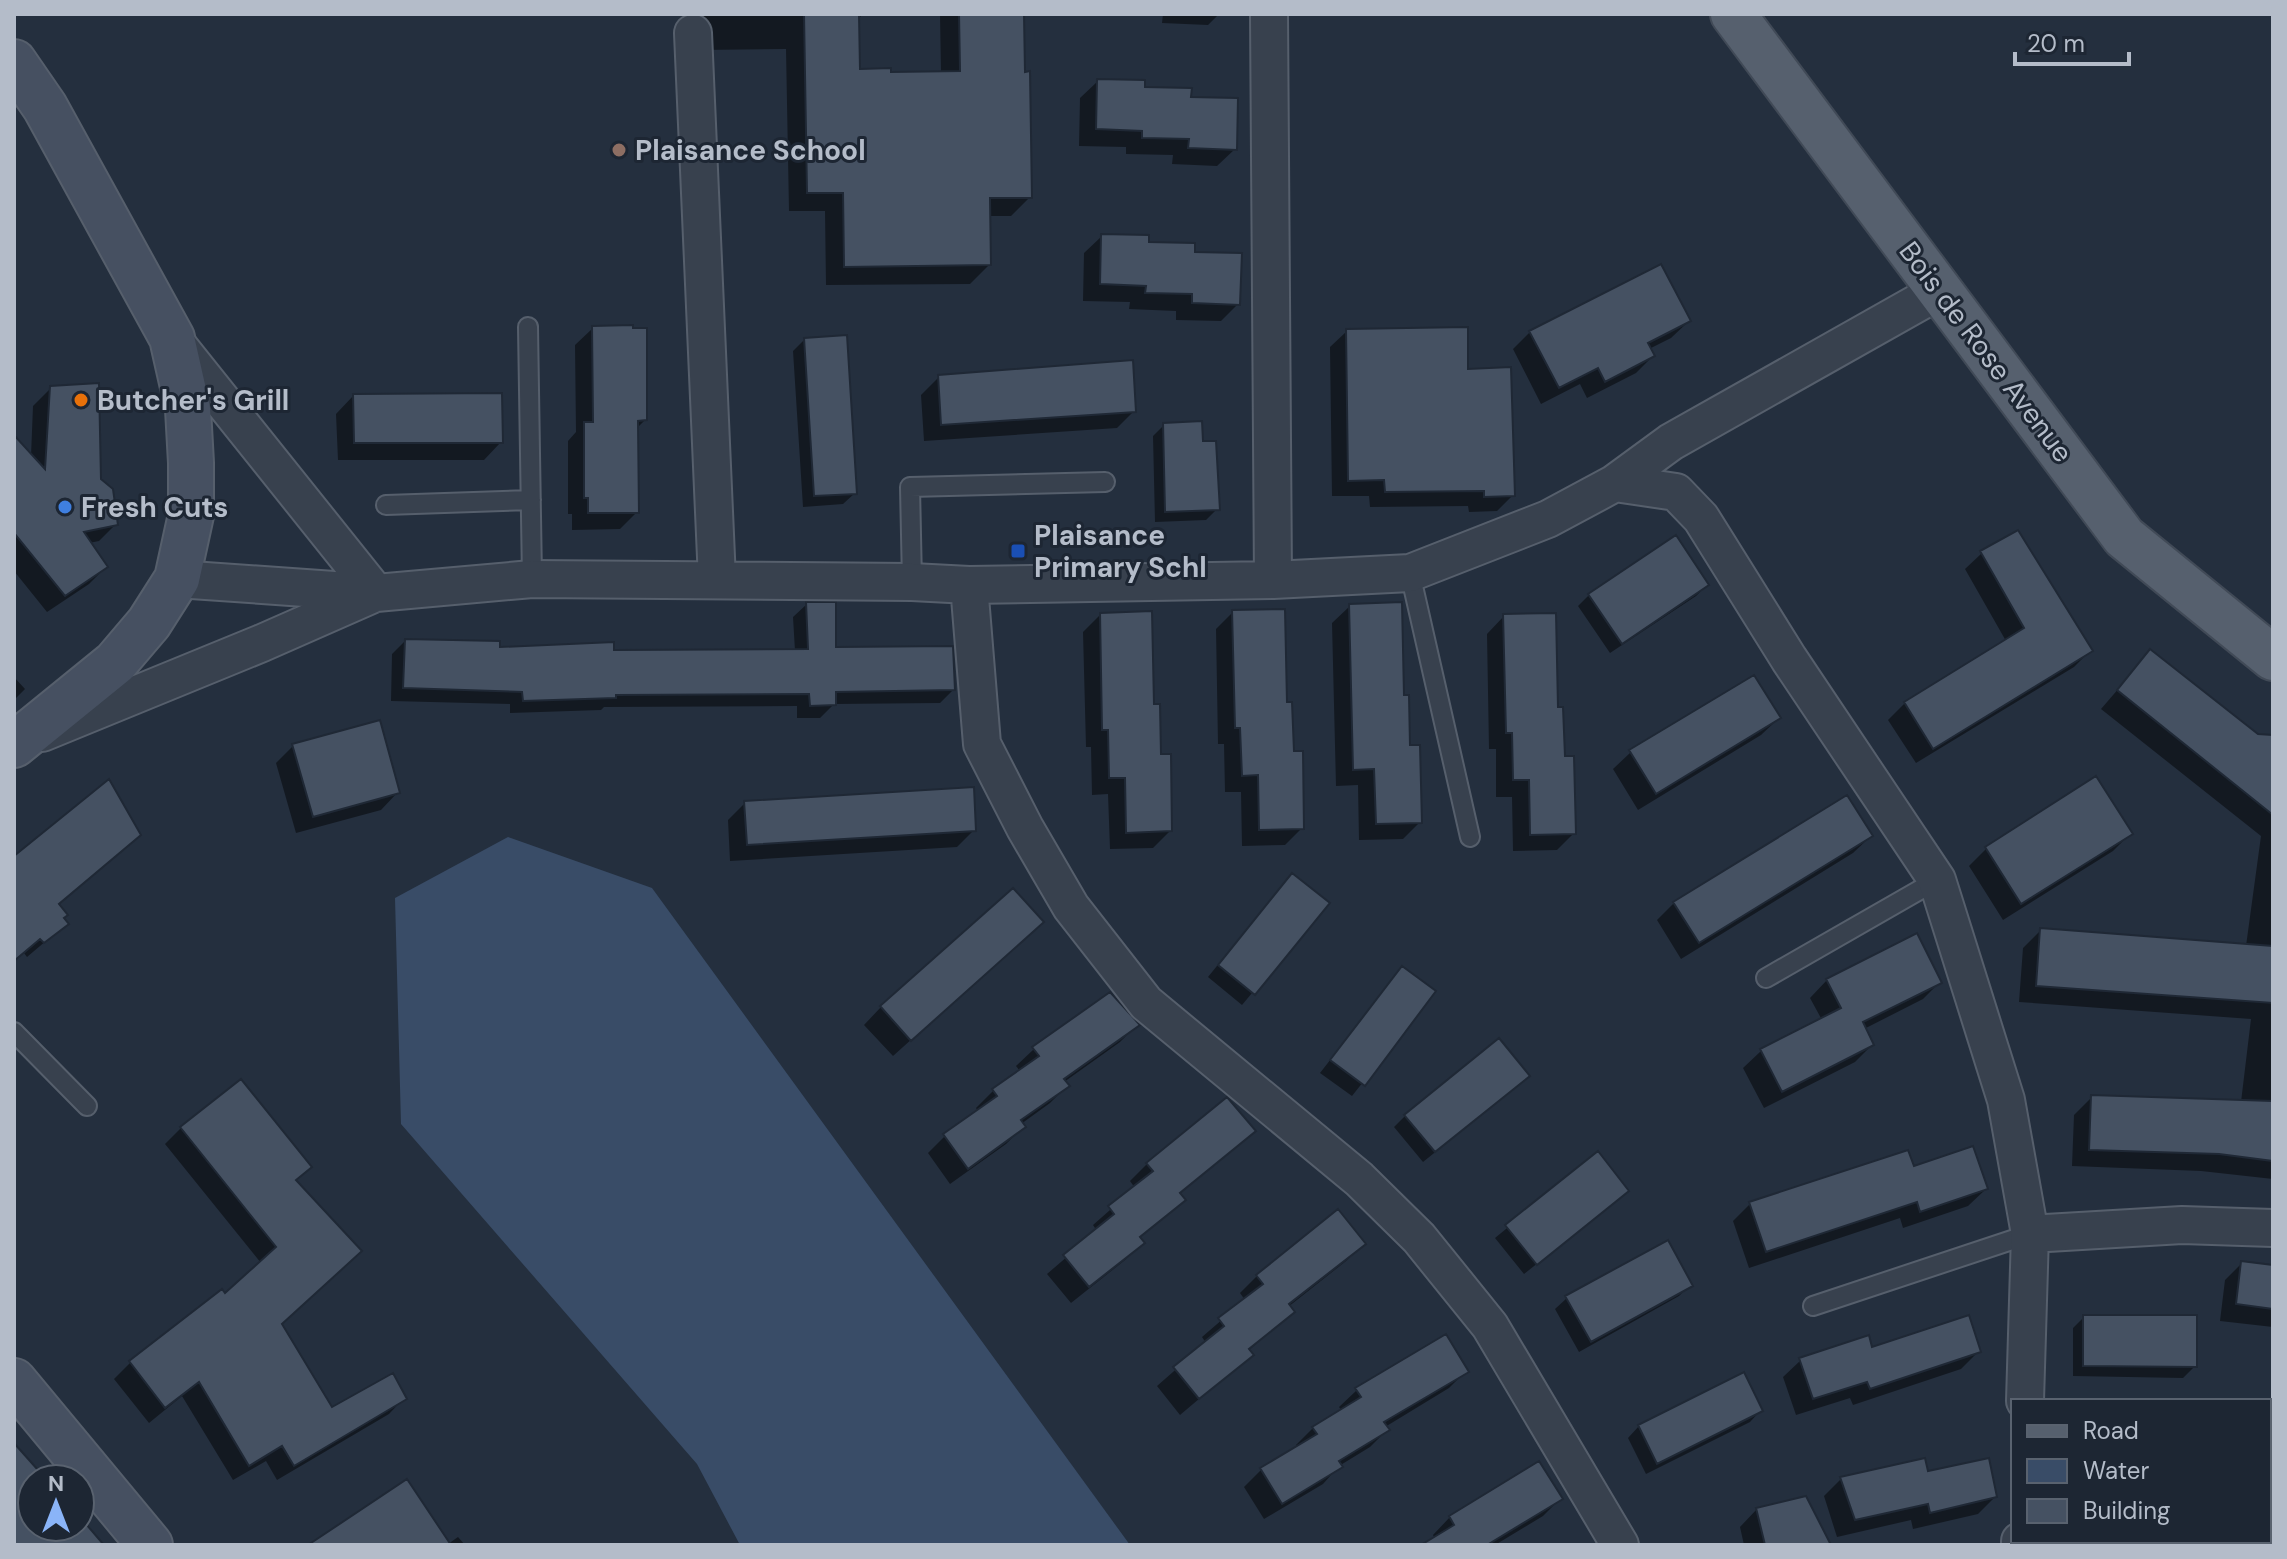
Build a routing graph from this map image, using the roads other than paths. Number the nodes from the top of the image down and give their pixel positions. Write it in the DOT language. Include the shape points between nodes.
graph roads {
  1 [pos="1269,14"];
  2 [pos="1733,14"];
  3 [pos="693,33"];
  4 [pos="14,62"];
  5 [pos="1930,296"];
  6 [pos="528,327"];
  7 [pos="172,338"];
  8 [pos="1105,482"];
  9 [pos="1615,483"];
  10 [pos="531,500"];
  11 [pos="386,505"];
  12 [pos="1410,573"];
  13 [pos="177,579"];
  14 [pos="532,579"];
  15 [pos="717,580"];
  16 [pos="1273,580"];
  17 [pos="912,582"];
  18 [pos="969,585"];
  19 [pos="376,593"];
  20 [pos="2273,658"];
  21 [pos="15,744"];
  22 [pos="1470,837"];
  23 [pos="1937,880"];
  24 [pos="1766,978"];
  25 [pos="14,1032"];
  26 [pos="87,1106"];
  27 [pos="2273,1228"];
  28 [pos="2030,1234"];
  29 [pos="1813,1306"];
  30 [pos="14,1381"];
  31 [pos="2025,1399"];
  32 [pos="150,1545"];
  33 [pos="1620,1545"];
  1 -- 16 [label="street"];
  2 -- 20 [label="main road, Bois de Rose Avenue" via="2124,537"];
  3 -- 15 [label="street"];
  4 -- 7 [label="main road" via="45,107"];
  5 -- 9 [label="street" via="1671,442"];
  6 -- 10 [label="lane"];
  7 -- 13 [label="main road" via="188,409 191,463 191,515"];
  7 -- 19 [label="street"];
  8 -- 17 [label="lane" via="910,487"];
  9 -- 12 [label="street" via="1548,519"];
  9 -- 23 [label="street" via="1676,492 1701,518"];
  10 -- 11 [label="lane"];
  10 -- 14 [label="lane"];
  12 -- 16 [label="street"];
  12 -- 22 [label="lane"];
  13 -- 19 [label="street"];
  13 -- 21 [label="main road" via="115,663"];
  14 -- 15 [label="street"];
  14 -- 19 [label="street"];
  15 -- 17 [label="street"];
  16 -- 18 [label="street"];
  17 -- 18 [label="street"];
  18 -- 33 [label="street" via="982,744 1071,907 1146,1003 1359,1179 1419,1238 1490,1326"];
  19 -- 21 [label="street"];
  23 -- 24 [label="lane"];
  23 -- 28 [label="street" via="2006,1100"];
  25 -- 26 [label="lane"];
  27 -- 28 [label="street" via="2182,1225"];
  28 -- 29 [label="lane"];
  28 -- 31 [label="street"];
  30 -- 32 [label="main road"];
}
